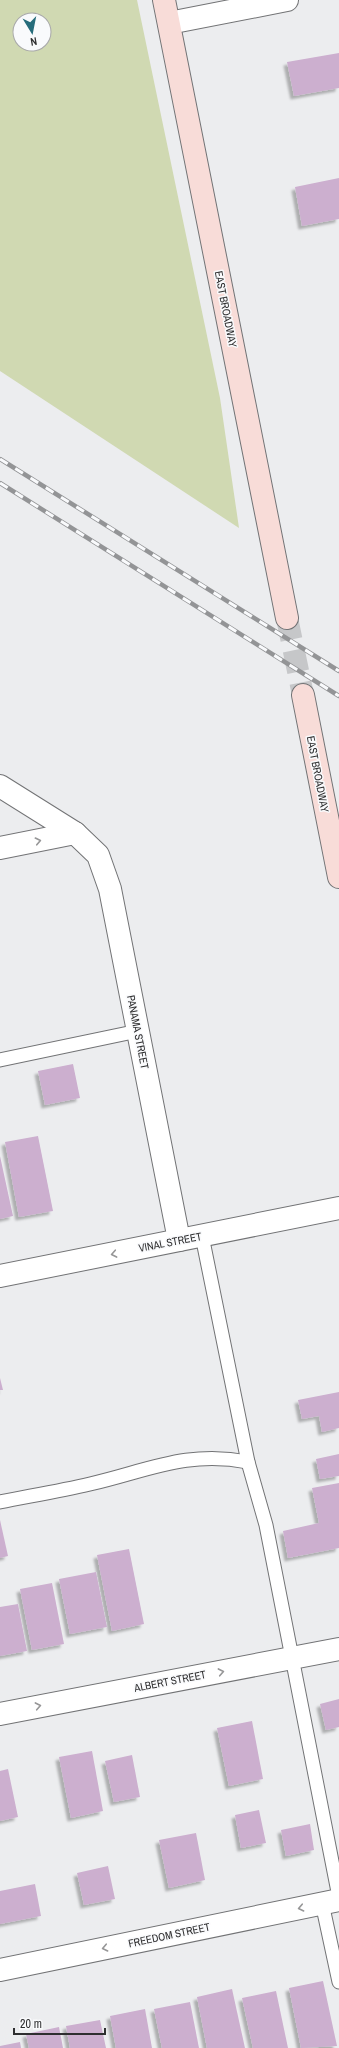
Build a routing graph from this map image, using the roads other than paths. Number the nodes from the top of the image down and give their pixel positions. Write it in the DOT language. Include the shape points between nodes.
graph roads {
  1 [pos="164,0"];
  2 [pos="287,0"];
  3 [pos="169,23"];
  4 [pos="287,618"];
  5 [pos="303,694"];
  6 [pos="0,786"];
  7 [pos="75,833"];
  8 [pos="0,848"];
  9 [pos="339,877"];
  10 [pos="138,1031"];
  11 [pos="0,1060"];
  12 [pos="339,1208"];
  13 [pos="202,1236"];
  14 [pos="179,1240"];
  15 [pos="0,1276"];
  16 [pos="248,1462"];
  17 [pos="0,1502"];
  18 [pos="339,1649"];
  19 [pos="291,1658"];
  20 [pos="0,1714"];
  21 [pos="333,1900"];
  22 [pos="0,1970"];
  23 [pos="339,1982"];
  1 -- 3 [label="street, EAST BROADWAY"];
  2 -- 3 [label="street"];
  3 -- 4 [label="street, EAST BROADWAY"];
  5 -- 9 [label="street, EAST BROADWAY"];
  6 -- 7 [label="street, PANAMA STREET"];
  8 -- 7 [label="street, one-way"];
  7 -- 10 [label="street, PANAMA STREET" via="98,855 110,889"];
  10 -- 11 [label="lane"];
  10 -- 14 [label="street, PANAMA STREET"];
  12 -- 13 [label="street, VINAL STREET"];
  13 -- 14 [label="street, VINAL STREET"];
  13 -- 16 [label="lane"];
  14 -- 15 [label="street, VINAL STREET, one-way"];
  16 -- 17 [label="lane" via="206,1457 177,1461 91,1484"];
  16 -- 19 [label="lane" via="266,1525"];
  18 -- 19 [label="street, ALBERT STREET"];
  20 -- 19 [label="street, ALBERT STREET, one-way"];
  19 -- 21 [label="lane"];
  21 -- 22 [label="street, FREEDOM STREET, one-way"];
  21 -- 23 [label="lane"];
}
